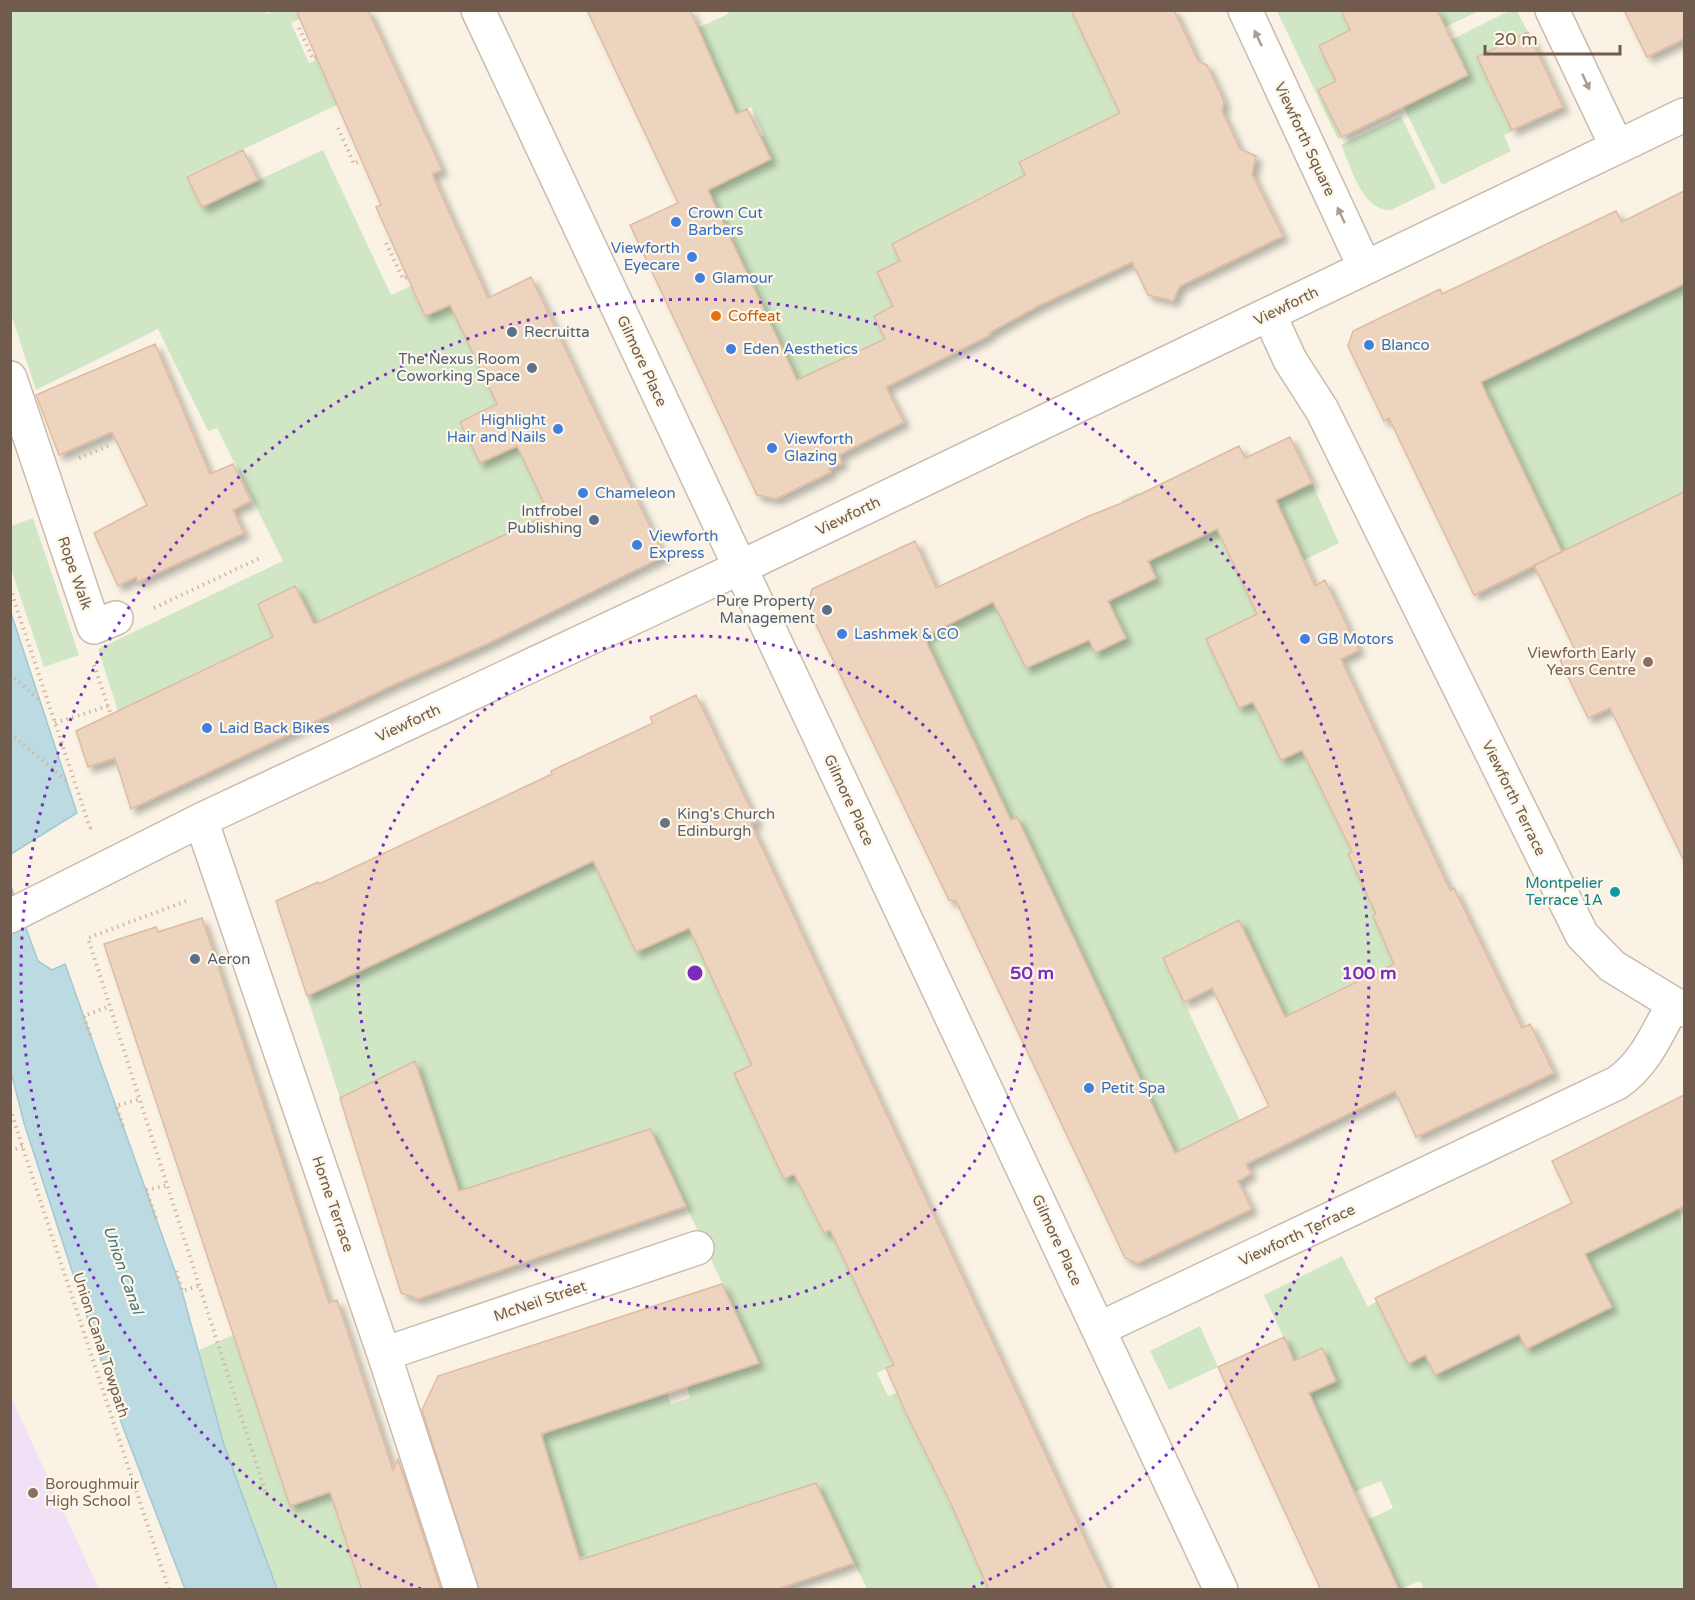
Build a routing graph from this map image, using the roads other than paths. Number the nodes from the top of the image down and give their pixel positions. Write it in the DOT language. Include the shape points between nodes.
graph roads {
  1 [pos="478,10"];
  2 [pos="1245,10"];
  3 [pos="1552,10"];
  4 [pos="1684,115"];
  5 [pos="1617,147"];
  6 [pos="1365,268"];
  7 [pos="1269,314"];
  8 [pos="10,378"];
  9 [pos="740,568"];
  10 [pos="105,623"];
  11 [pos="201,820"];
  12 [pos="10,916"];
  13 [pos="1679,1007"];
  14 [pos="697,1248"];
  15 [pos="1099,1329"];
  16 [pos="384,1354"];
  17 [pos="461,1590"];
  18 [pos="1221,1590"];
  1 -- 9 [label="street, Gilmore Place"];
  6 -- 2 [label="street, Viewforth Square, one-way"];
  3 -- 5 [label="street, one-way"];
  4 -- 5 [label="street, Viewforth"];
  5 -- 6 [label="street, Viewforth"];
  6 -- 7 [label="street, Viewforth"];
  7 -- 9 [label="street, Viewforth"];
  7 -- 13 [label="street, Viewforth Terrace" via="1290,360 1322,410 1582,934 1612,966"];
  8 -- 10 [label="street, Rope Walk"];
  9 -- 11 [label="street, Viewforth"];
  9 -- 15 [label="street, Gilmore Place"];
  11 -- 12 [label="street, Viewforth"];
  11 -- 16 [label="street, Horne Terrace"];
  13 -- 15 [label="street, Viewforth Terrace" via="1647,1053 1617,1083"];
  14 -- 16 [label="street, McNeil Street"];
  15 -- 18 [label="street, Gilmore Place"];
  16 -- 17 [label="street, Horne Terrace"];
}
